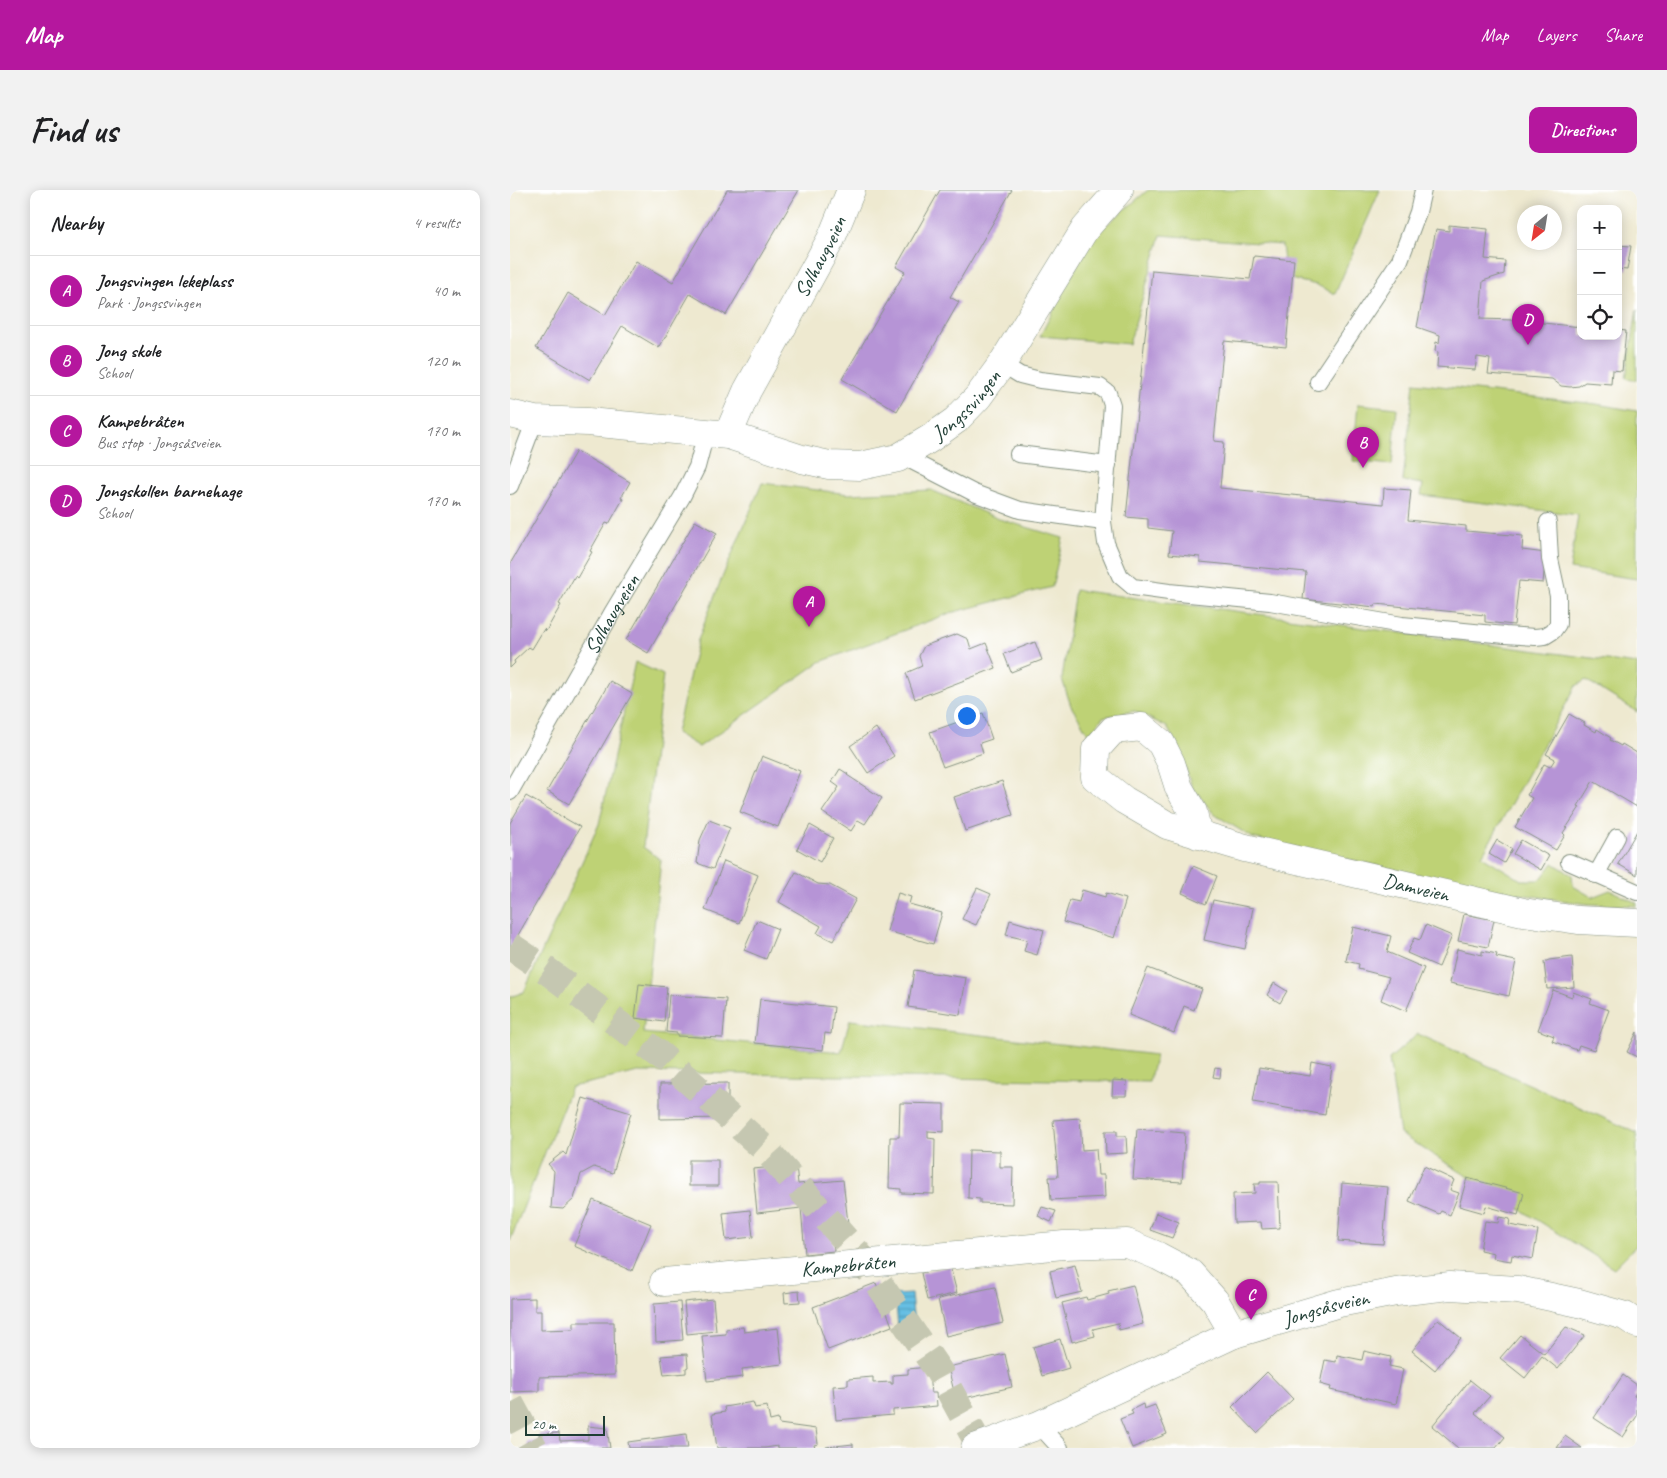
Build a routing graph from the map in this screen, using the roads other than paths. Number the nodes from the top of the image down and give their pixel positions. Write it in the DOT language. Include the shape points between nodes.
graph roads {
  1 [pos="851,190"];
  2 [pos="1119,190"];
  3 [pos="1423,190"];
  4 [pos="1002,364"];
  5 [pos="1318,382"];
  6 [pos="523,417"];
  7 [pos="717,434"];
  8 [pos="1018,454"];
  9 [pos="902,456"];
  10 [pos="1108,464"];
  11 [pos="510,486"];
  12 [pos="1104,522"];
  13 [pos="1548,522"];
  14 [pos="510,792"];
  15 [pos="1198,834"];
  16 [pos="1618,837"];
  17 [pos="1569,862"];
  18 [pos="1596,875"];
  19 [pos="1637,892"];
  20 [pos="1637,923"];
  21 [pos="664,1282"];
  22 [pos="1633,1313"];
  23 [pos="1234,1334"];
  24 [pos="1039,1425"];
  25 [pos="975,1448"];
  26 [pos="1060,1448"];
  1 -- 7 [label="street, Solhaugveien" via="830,239 747,391"];
  2 -- 4 [label="street, Jongssvingen" via="1085,229"];
  3 -- 5 [label="lane" via="1400,260"];
  4 -- 9 [label="street, Jongssvingen" via="956,420"];
  4 -- 10 [label="lane" via="1020,375 1100,387 1108,393 1112,405"];
  6 -- 7 [label="street"];
  6 -- 11 [label="lane"];
  7 -- 9 [label="street, Jongssvingen" via="829,466 860,466"];
  7 -- 14 [label="lane, Solhaugveien"];
  8 -- 10 [label="lane"];
  9 -- 12 [label="lane" via="974,493 1020,510"];
  10 -- 12 [label="lane"];
  12 -- 13 [label="lane" via="1106,543 1120,576 1133,586 1270,602 1402,625 1535,637 1545,636 1558,624 1558,596 1550,559"];
  15 -- 20 [label="street, Damveien" via="1245,848 1524,912 1578,920"];
  16 -- 18 [label="lane"];
  17 -- 18 [label="lane"];
  18 -- 19 [label="lane"];
  21 -- 23 [label="street, Kampebråten" via="1064,1245 1127,1243 1190,1273 1215,1301"];
  22 -- 23 [label="street, Jongsåsveien" via="1518,1290 1450,1286 1339,1303"];
  23 -- 24 [label="street, Jongsåsveien"];
  24 -- 25 [label="street, Jongsåsveien"];
  24 -- 26 [label="lane"];
}
